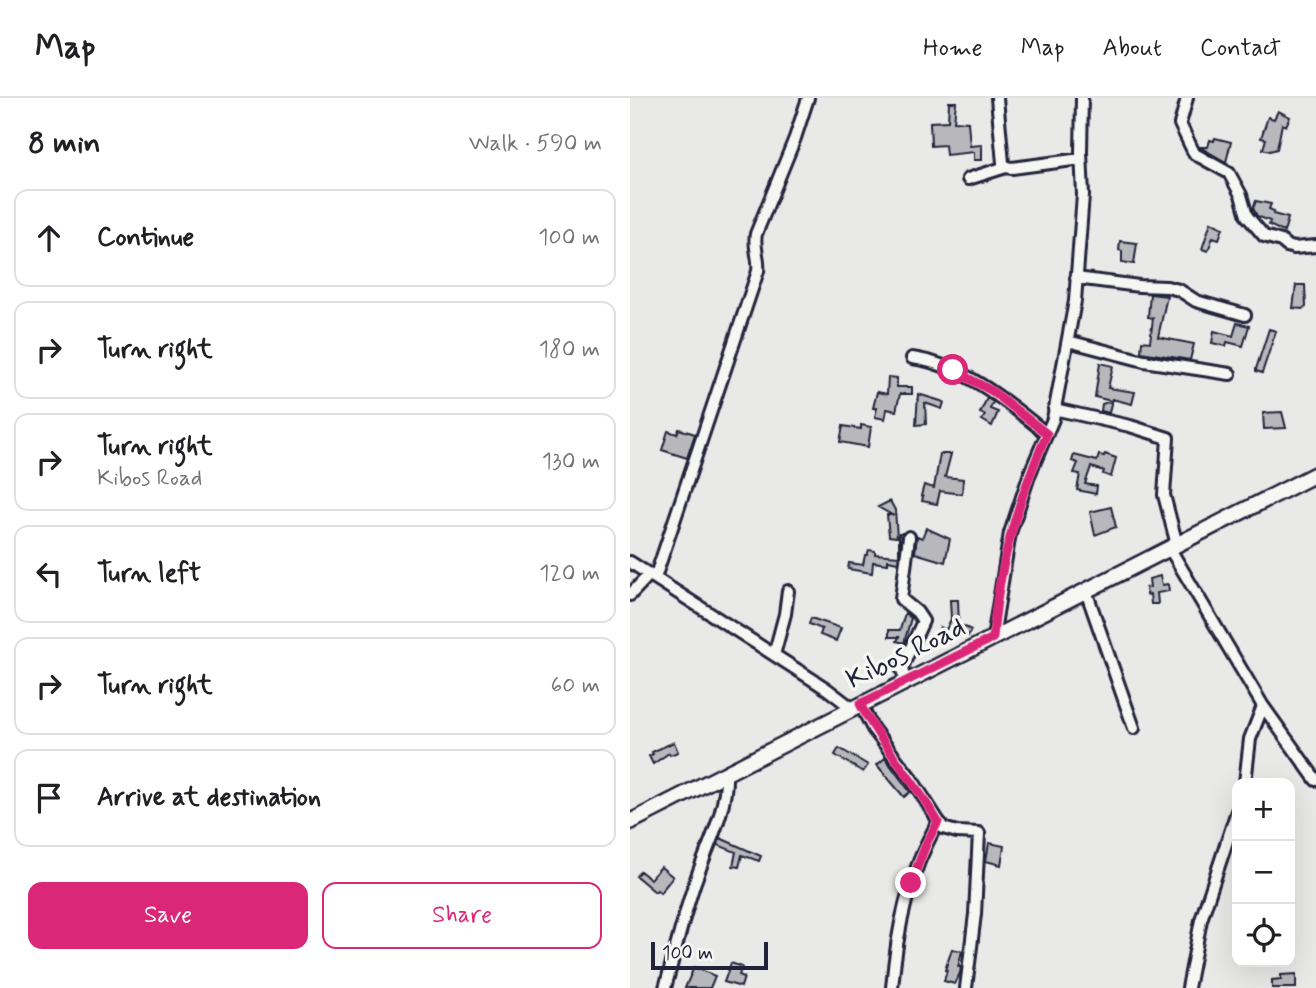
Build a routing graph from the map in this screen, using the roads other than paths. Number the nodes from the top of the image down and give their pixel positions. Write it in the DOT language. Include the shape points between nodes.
graph roads {
  1 [pos="808,98"];
  2 [pos="997,98"];
  3 [pos="1082,98"];
  4 [pos="1187,98"];
  5 [pos="1081,159"];
  6 [pos="1006,167"];
  7 [pos="968,179"];
  8 [pos="1316,246"];
  9 [pos="1076,278"];
  10 [pos="1245,315"];
  11 [pos="1068,341"];
  12 [pos="912,358"];
  13 [pos="1230,374"];
  14 [pos="1054,410"];
  15 [pos="1047,434"];
  16 [pos="1316,474"];
  17 [pos="909,537"];
  18 [pos="1173,547"];
  19 [pos="630,562"];
  20 [pos="652,576"];
  21 [pos="788,591"];
  22 [pos="1086,591"];
  23 [pos="630,595"];
  24 [pos="993,638"];
  25 [pos="774,655"];
  26 [pos="906,681"];
  27 [pos="856,706"];
  28 [pos="1263,706"];
  29 [pos="1134,728"];
  30 [pos="726,772"];
  31 [pos="1246,778"];
  32 [pos="1316,780"];
  33 [pos="630,822"];
  34 [pos="938,822"];
  35 [pos="1232,826"];
  36 [pos="665,988"];
  37 [pos="892,988"];
  38 [pos="967,988"];
  39 [pos="1188,988"];
  1 -- 20 [label="street" via="756,234 758,271"];
  2 -- 6 [label="street"];
  3 -- 5 [label="street"];
  4 -- 8 [label="street" via="1180,124 1193,151 1229,173 1247,216 1264,236 1294,248"];
  5 -- 6 [label="street"];
  5 -- 9 [label="street" via="1083,195"];
  6 -- 7 [label="street"];
  9 -- 10 [label="street" via="1167,287"];
  9 -- 11 [label="street"];
  11 -- 13 [label="street"];
  11 -- 14 [label="street"];
  12 -- 15 [label="street" via="953,370 992,391"];
  14 -- 15 [label="street"];
  14 -- 18 [label="street" via="1168,438 1164,495"];
  15 -- 24 [label="street" via="1010,533"];
  16 -- 18 [label="main road, Kibos Road"];
  17 -- 26 [label="street" via="901,599 923,621 903,665"];
  18 -- 22 [label="main road, Kibos Road"];
  18 -- 28 [label="street"];
  19 -- 20 [label="street"];
  20 -- 23 [label="street"];
  20 -- 25 [label="street"];
  21 -- 25 [label="street"];
  22 -- 24 [label="main road, Kibos Road"];
  22 -- 29 [label="street"];
  24 -- 26 [label="main road, Kibos Road"];
  25 -- 27 [label="street"];
  26 -- 27 [label="main road, Kibos Road"];
  27 -- 30 [label="main road, Kibos Road"];
  27 -- 34 [label="street"];
  28 -- 31 [label="street" via="1250,739"];
  28 -- 32 [label="street"];
  30 -- 33 [label="main road, Kibos Road"];
  30 -- 36 [label="street" via="722,812 692,890"];
  34 -- 37 [label="street" via="906,897"];
  34 -- 38 [label="street" via="949,831 976,831 980,836"];
  35 -- 39 [label="street" via="1201,920"];
}
